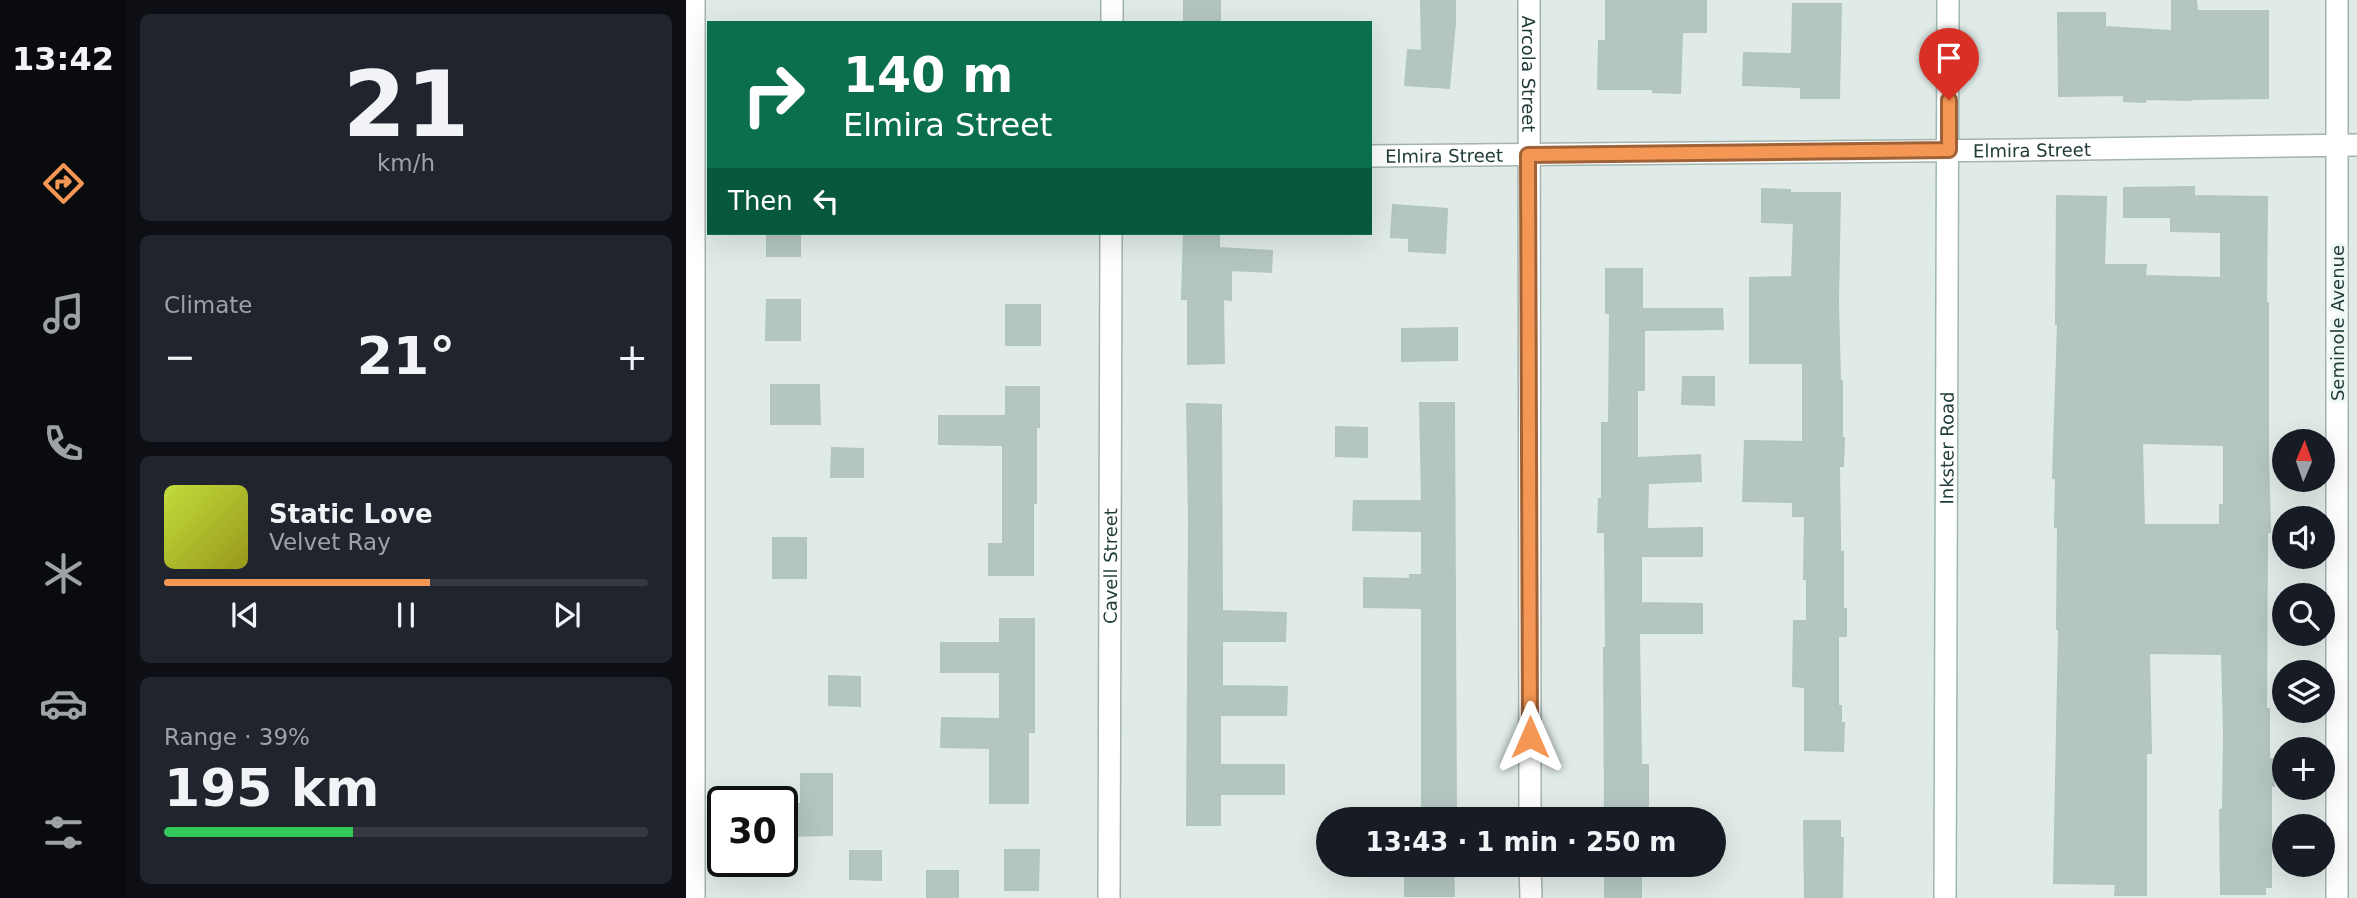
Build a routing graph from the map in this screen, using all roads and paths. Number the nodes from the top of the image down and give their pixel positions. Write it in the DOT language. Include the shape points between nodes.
graph roads {
  1 [pos="694,0"];
  2 [pos="1112,0"];
  3 [pos="1530,0"];
  4 [pos="1948,0"];
  5 [pos="2337,0"];
  6 [pos="1112,21"];
  7 [pos="2347,145"];
  8 [pos="1949,150"];
  9 [pos="1528,155"];
  10 [pos="1372,156"];
  11 [pos="696,159"];
  12 [pos="1111,235"];
  13 [pos="1530,807"];
  14 [pos="1530,877"];
  15 [pos="694,898"];
  16 [pos="1110,898"];
  17 [pos="1531,898"];
  18 [pos="1945,898"];
  19 [pos="2337,898"];
  1 -- 11 [label="street"];
  2 -- 6 [label="street"];
  3 -- 9 [label="street, Arcola Street"];
  4 -- 8 [label="street, Inkster Road"];
  5 -- 7 [label="street, Seminole Avenue"];
  7 -- 8 [label="street, Elmira Street"];
  7 -- 19 [label="street, Seminole Avenue"];
  8 -- 9 [label="street, Elmira Street"];
  8 -- 18 [label="street, Inkster Road"];
  9 -- 10 [label="street, Elmira Street"];
  9 -- 13 [label="street, Arcola Street"];
  11 -- 15 [label="street"];
  12 -- 16 [label="street, Cavell Street"];
  14 -- 17 [label="street"];
}
